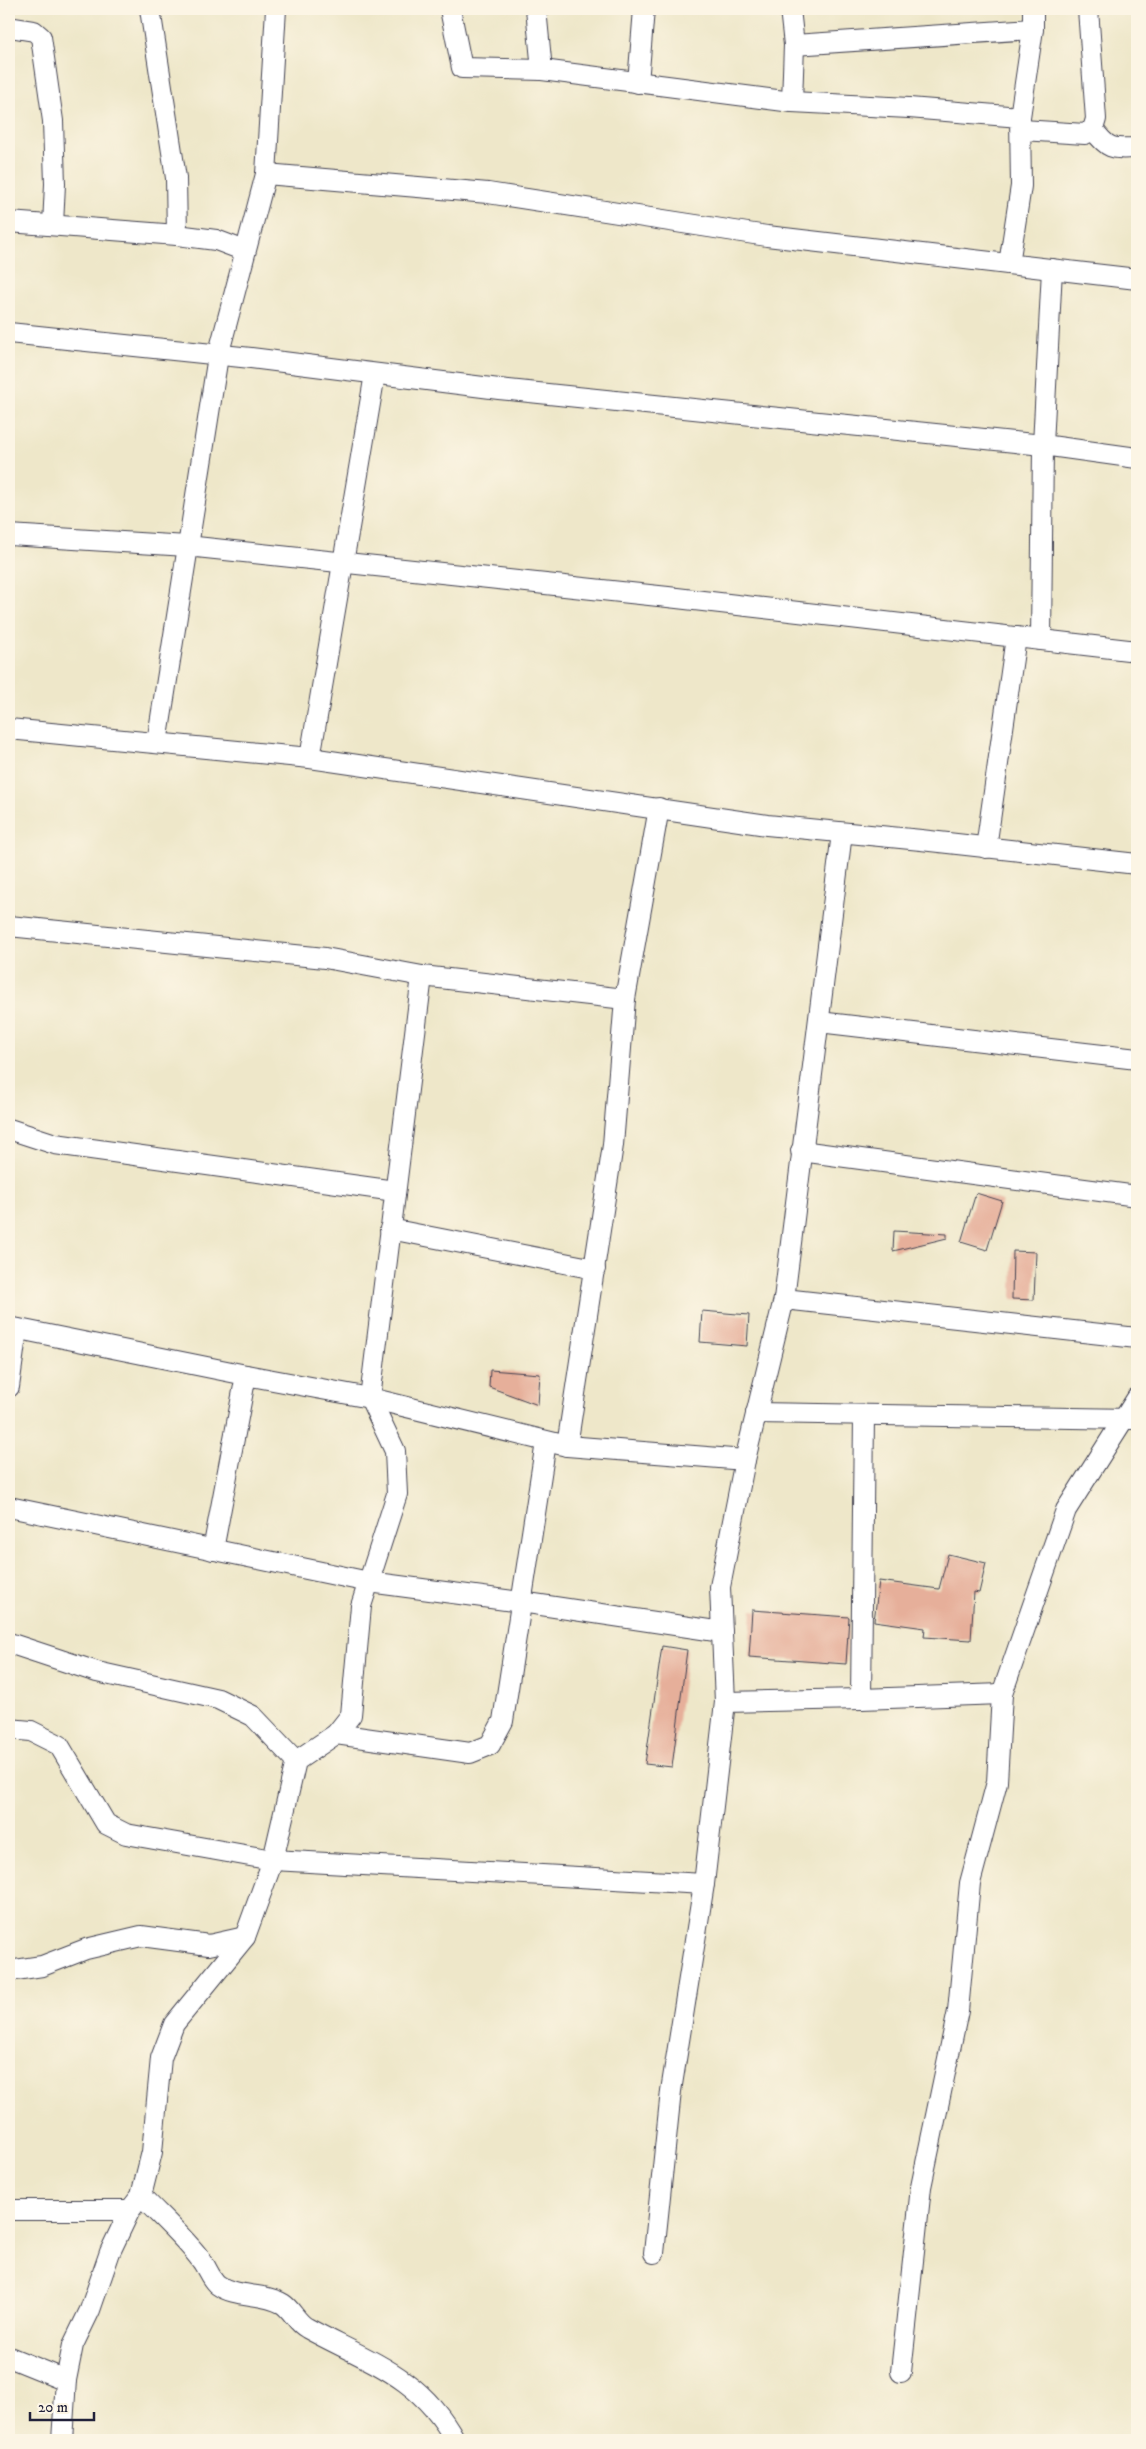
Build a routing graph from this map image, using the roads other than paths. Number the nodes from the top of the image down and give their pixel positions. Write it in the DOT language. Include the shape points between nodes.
graph roads {
  1 [pos="150,9"];
  2 [pos="276,9"];
  3 [pos="450,9"];
  4 [pos="536,9"];
  5 [pos="644,9"];
  6 [pos="790,9"];
  7 [pos="1033,9"];
  8 [pos="1088,9"];
  9 [pos="9,27"];
  10 [pos="1033,29"];
  11 [pos="794,45"];
  12 [pos="542,70"];
  13 [pos="638,84"];
  14 [pos="792,102"];
  15 [pos="1021,124"];
  16 [pos="1093,129"];
  17 [pos="1137,148"];
  18 [pos="266,174"];
  19 [pos="9,222"];
  20 [pos="53,225"];
  21 [pos="177,235"];
  22 [pos="245,251"];
  23 [pos="1010,264"];
  24 [pos="1052,269"];
  25 [pos="1137,279"];
  26 [pos="9,333"];
  27 [pos="218,356"];
  28 [pos="375,374"];
  29 [pos="1043,445"];
  30 [pos="1137,458"];
  31 [pos="9,535"];
  32 [pos="187,546"];
  33 [pos="344,562"];
  34 [pos="1016,637"];
  35 [pos="1041,640"];
  36 [pos="1137,651"];
  37 [pos="9,729"];
  38 [pos="157,743"];
  39 [pos="310,758"];
  40 [pos="659,808"];
  41 [pos="842,833"];
  42 [pos="986,848"];
  43 [pos="1137,864"];
  44 [pos="9,926"];
  45 [pos="422,976"];
  46 [pos="625,999"];
  47 [pos="819,1022"];
  48 [pos="1137,1059"];
  49 [pos="9,1129"];
  50 [pos="800,1151"];
  51 [pos="395,1191"];
  52 [pos="1137,1196"];
  53 [pos="390,1230"];
  54 [pos="595,1269"];
  55 [pos="784,1298"];
  56 [pos="13,1328"];
  57 [pos="1137,1338"];
  58 [pos="246,1375"];
  59 [pos="9,1388"];
  60 [pos="370,1398"];
  61 [pos="1137,1398"];
  62 [pos="756,1413"];
  63 [pos="864,1415"];
  64 [pos="1130,1419"];
  65 [pos="546,1442"];
  66 [pos="567,1446"];
  67 [pos="745,1460"];
  68 [pos="9,1507"];
  69 [pos="213,1550"];
  70 [pos="369,1582"];
  71 [pos="521,1602"];
  72 [pos="722,1632"];
  73 [pos="9,1643"];
  74 [pos="1002,1694"];
  75 [pos="861,1699"];
  76 [pos="725,1702"];
  77 [pos="9,1729"];
  78 [pos="336,1734"];
  79 [pos="296,1761"];
  80 [pos="273,1860"];
  81 [pos="704,1884"];
  82 [pos="245,1937"];
  83 [pos="9,1970"];
  84 [pos="136,2203"];
  85 [pos="9,2210"];
  86 [pos="654,2253"];
  87 [pos="9,2356"];
  88 [pos="901,2372"];
  89 [pos="66,2380"];
  90 [pos="62,2440"];
  91 [pos="455,2440"];
  1 -- 21 [label="street" via="176,178"];
  2 -- 18 [label="street"];
  3 -- 12 [label="street" via="462,68"];
  4 -- 12 [label="street"];
  5 -- 13 [label="street"];
  6 -- 11 [label="street"];
  7 -- 10 [label="street"];
  8 -- 16 [label="street" via="1096,119"];
  9 -- 20 [label="street" via="34,31 41,37 53,121"];
  10 -- 11 [label="street"];
  10 -- 15 [label="street"];
  11 -- 14 [label="street"];
  12 -- 13 [label="street"];
  13 -- 14 [label="street"];
  14 -- 15 [label="street" via="909,108"];
  15 -- 16 [label="street" via="1085,134"];
  15 -- 23 [label="street" via="1021,186"];
  16 -- 17 [label="street" via="1104,144 1116,149"];
  18 -- 22 [label="street"];
  18 -- 23 [label="street" via="488,193 767,236"];
  19 -- 20 [label="street"];
  20 -- 21 [label="street"];
  21 -- 22 [label="street" via="216,240"];
  22 -- 27 [label="street"];
  23 -- 24 [label="street"];
  24 -- 25 [label="street"];
  24 -- 29 [label="street"];
  26 -- 27 [label="street"];
  27 -- 28 [label="street"];
  27 -- 32 [label="street"];
  28 -- 29 [label="street"];
  28 -- 33 [label="street"];
  29 -- 30 [label="street"];
  29 -- 35 [label="street"];
  31 -- 32 [label="street"];
  32 -- 33 [label="street"];
  32 -- 38 [label="street"];
  33 -- 34 [label="street"];
  33 -- 39 [label="street"];
  34 -- 35 [label="street"];
  34 -- 42 [label="street"];
  35 -- 36 [label="street"];
  37 -- 38 [label="street"];
  38 -- 39 [label="street"];
  39 -- 40 [label="street"];
  40 -- 41 [label="street" via="767,826"];
  40 -- 46 [label="street"];
  41 -- 42 [label="street"];
  41 -- 47 [label="street"];
  42 -- 43 [label="street"];
  44 -- 45 [label="street" via="325,958"];
  45 -- 46 [label="street"];
  45 -- 51 [label="street"];
  46 -- 54 [label="street" via="613,1145"];
  47 -- 48 [label="street"];
  47 -- 50 [label="street"];
  49 -- 51 [label="street" via="55,1144"];
  50 -- 52 [label="street"];
  50 -- 55 [label="street"];
  51 -- 53 [label="street"];
  53 -- 54 [label="street"];
  53 -- 60 [label="street"];
  54 -- 66 [label="street"];
  55 -- 57 [label="street"];
  55 -- 62 [label="street"];
  56 -- 58 [label="street"];
  56 -- 59 [label="street"];
  58 -- 60 [label="street"];
  58 -- 69 [label="street"];
  60 -- 65 [label="street"];
  60 -- 70 [label="street" via="395,1450 397,1494"];
  61 -- 64 [label="street"];
  62 -- 63 [label="street"];
  62 -- 67 [label="street"];
  63 -- 64 [label="street"];
  63 -- 75 [label="street"];
  64 -- 74 [label="street" via="1066,1510"];
  65 -- 66 [label="street"];
  65 -- 71 [label="street"];
  66 -- 67 [label="street"];
  67 -- 72 [label="street" via="720,1587"];
  68 -- 69 [label="street"];
  69 -- 70 [label="street"];
  70 -- 71 [label="street"];
  70 -- 78 [label="street" via="361,1606 351,1715"];
  71 -- 72 [label="street"];
  71 -- 78 [label="street" via="503,1721 490,1745 470,1753"];
  72 -- 76 [label="street"];
  73 -- 79 [label="street" via="98,1672 218,1699 253,1716"];
  74 -- 75 [label="street"];
  74 -- 88 [label="street" via="997,1782 970,1883 958,2011 921,2187"];
  75 -- 76 [label="street"];
  76 -- 81 [label="street"];
  77 -- 80 [label="street" via="31,1730 59,1745 106,1824 126,1834"];
  78 -- 79 [label="street"];
  79 -- 80 [label="street"];
  80 -- 81 [label="street"];
  80 -- 82 [label="street"];
  81 -- 86 [label="street" via="671,2091"];
  82 -- 83 [label="street" via="209,1945 141,1936 86,1949 42,1966"];
  82 -- 84 [label="street" via="174,2024 160,2058 152,2152"];
  84 -- 85 [label="street"];
  84 -- 89 [label="street" via="110,2252 90,2310 73,2346"];
  84 -- 91 [label="street" via="200,2259 216,2284 230,2292 251,2293 282,2304 305,2327 402,2378 444,2419"];
  87 -- 89 [label="street"];
  89 -- 90 [label="street"];
}
